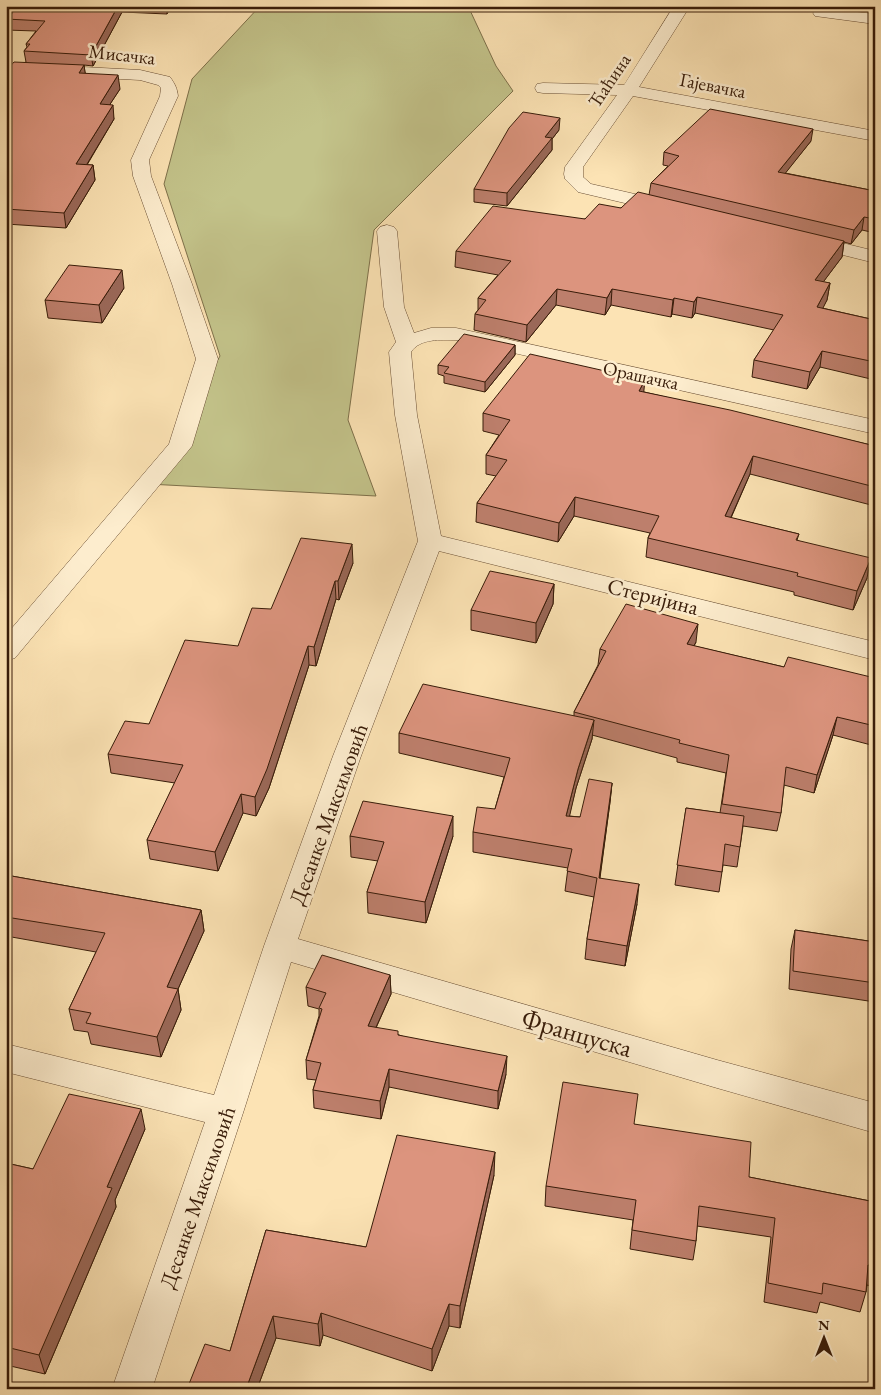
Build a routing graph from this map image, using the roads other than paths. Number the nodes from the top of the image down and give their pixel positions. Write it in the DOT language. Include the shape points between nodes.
graph roads {
  1 [pos="17,6"];
  2 [pos="682,6"];
  3 [pos="821,13"];
  4 [pos="875,19"];
  5 [pos="6,21"];
  6 [pos="6,68"];
  7 [pos="543,88"];
  8 [pos="629,90"];
  9 [pos="875,136"];
  10 [pos="682,211"];
  11 [pos="387,231"];
  12 [pos="788,236"];
  13 [pos="875,257"];
  14 [pos="407,342"];
  15 [pos="875,427"];
  16 [pos="430,541"];
  17 [pos="6,652"];
  18 [pos="875,652"];
  19 [pos="280,946"];
  20 [pos="6,1058"];
  21 [pos="226,1113"];
  22 [pos="875,1118"];
  23 [pos="132,1389"];
  1 -- 5 [label="street"];
  2 -- 8 [label="street, Ћаћина"];
  3 -- 4 [label="street"];
  6 -- 17 [label="street, Мисачка" via="140,75 164,81 169,96 140,160 142,176 207,359 180,446"];
  7 -- 8 [label="street, Гајевачка"];
  8 -- 9 [label="street, Гајевачка"];
  8 -- 10 [label="street, Ћаћина" via="574,167 572,177 585,188"];
  11 -- 14 [label="street" via="394,306"];
  12 -- 13 [label="street"];
  14 -- 15 [label="street, Орашачка" via="431,334 456,334"];
  14 -- 16 [label="street" via="400,352 406,415"];
  16 -- 18 [label="street, Стеријина"];
  16 -- 19 [label="street, Десанке Максимовић" via="347,756"];
  19 -- 21 [label="street, Десанке Максимовић"];
  19 -- 22 [label="street, Француска"];
  20 -- 21 [label="street"];
  21 -- 23 [label="street, Десанке Максимовић"];
}
